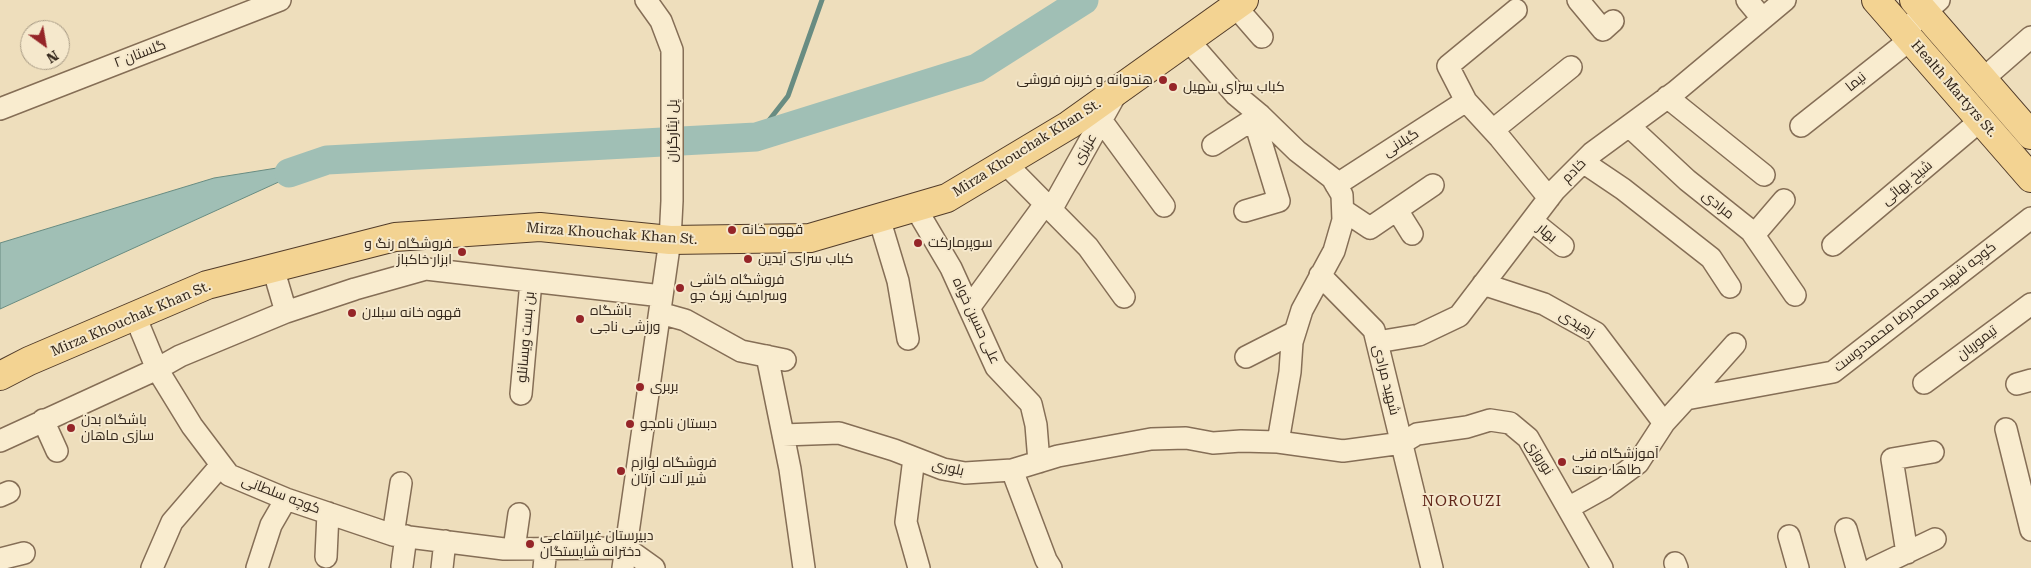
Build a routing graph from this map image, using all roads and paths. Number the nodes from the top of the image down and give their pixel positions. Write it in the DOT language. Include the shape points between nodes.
graph roads {
  1 [pos="280,0"];
  2 [pos="646,0"];
  3 [pos="1578,0"];
  4 [pos="1746,0"];
  5 [pos="1785,0"];
  6 [pos="1876,0"];
  7 [pos="1239,3"];
  8 [pos="1926,4"];
  9 [pos="1516,10"];
  10 [pos="1762,18"];
  11 [pos="1613,21"];
  12 [pos="1907,35"];
  13 [pos="1262,37"];
  14 [pos="2031,37"];
  15 [pos="1188,40"];
  16 [pos="1571,67"];
  17 [pos="1983,79"];
  18 [pos="1119,89"];
  19 [pos="1667,97"];
  20 [pos="1466,101"];
  21 [pos="0,109"];
  22 [pos="1257,117"];
  23 [pos="1101,120"];
  24 [pos="1981,120"];
  25 [pos="1629,126"];
  26 [pos="1801,126"];
  27 [pos="2028,127"];
  28 [pos="1493,130"];
  29 [pos="1213,144"];
  30 [pos="1583,162"];
  31 [pos="1005,163"];
  32 [pos="1764,175"];
  33 [pos="2031,178"];
  34 [pos="1336,185"];
  35 [pos="1433,185"];
  36 [pos="1549,198"];
  37 [pos="1784,200"];
  38 [pos="1164,206"];
  39 [pos="1048,207"];
  40 [pos="915,208"];
  41 [pos="1343,210"];
  42 [pos="1396,210"];
  43 [pos="1245,211"];
  44 [pos="878,218"];
  45 [pos="2031,218"];
  46 [pos="1532,220"];
  47 [pos="1412,234"];
  48 [pos="1754,235"];
  49 [pos="670,240"];
  50 [pos="1833,245"];
  51 [pos="1563,246"];
  52 [pos="273,268"];
  53 [pos="1320,275"];
  54 [pos="532,281"];
  55 [pos="1483,284"];
  56 [pos="1730,287"];
  57 [pos="1795,295"];
  58 [pos="1124,297"];
  59 [pos="661,304"];
  60 [pos="2031,304"];
  61 [pos="968,308"];
  62 [pos="286,312"];
  63 [pos="134,316"];
  64 [pos="1295,332"];
  65 [pos="908,339"];
  66 [pos="1377,342"];
  67 [pos="1735,344"];
  68 [pos="1246,357"];
  69 [pos="157,369"];
  70 [pos="0,376"];
  71 [pos="1924,383"];
  72 [pos="521,394"];
  73 [pos="1686,398"];
  74 [pos="44,420"];
  75 [pos="1664,423"];
  76 [pos="2006,429"];
  77 [pos="783,435"];
  78 [pos="0,441"];
  79 [pos="1278,442"];
  80 [pos="1402,444"];
  81 [pos="56,451"];
  82 [pos="1933,452"];
  83 [pos="914,458"];
  84 [pos="1038,462"];
  85 [pos="221,465"];
  86 [pos="1012,470"];
  87 [pos="401,483"];
  88 [pos="286,499"];
  89 [pos="1568,508"];
  90 [pos="328,513"];
  91 [pos="519,514"];
  92 [pos="1846,529"];
  93 [pos="2031,530"];
  94 [pos="400,536"];
  95 [pos="1789,536"];
  96 [pos="1936,539"];
  97 [pos="445,541"];
  98 [pos="514,549"];
  99 [pos="24,553"];
  100 [pos="1907,553"];
  101 [pos="326,557"];
  102 [pos="545,558"];
  103 [pos="624,558"];
  104 [pos="0,559"];
  105 [pos="1045,565"];
  106 [pos="402,566"];
  107 [pos="152,568"];
  108 [pos="257,568"];
  109 [pos="442,568"];
  110 [pos="654,568"];
  111 [pos="804,568"];
  112 [pos="919,568"];
  113 [pos="1432,568"];
  114 [pos="1602,568"];
  115 [pos="1798,568"];
  116 [pos="1857,568"];
  117 [pos="1874,568"];
  1 -- 21 [label="street, گلستان ۲"];
  2 -- 49 [label="street, پل ایثارگران" via="669,37 673,61"];
  3 -- 11 [label="street" via="1603,30"];
  4 -- 10 [label="street"];
  5 -- 10 [label="street, خادم"];
  6 -- 12 [label="main road, Health Martyrs St."];
  7 -- 13 [label="street"];
  7 -- 15 [label="main road, Mirza Khouchak Khan St."];
  8 -- 12 [label="street, نیما"];
  8 -- 17 [label="main road, Health Martyrs St."];
  9 -- 20 [label="street" via="1448,66"];
  10 -- 19 [label="street, خادم"];
  12 -- 24 [label="main road, Health Martyrs St."];
  12 -- 26 [label="street, نیما"];
  14 -- 17 [label="street"];
  15 -- 18 [label="main road, Mirza Khouchak Khan St."];
  15 -- 22 [label="street"];
  16 -- 28 [label="street"];
  17 -- 27 [label="main road, Health Martyrs St."];
  18 -- 23 [label="street, عزیزی"];
  18 -- 31 [label="main road, Mirza Khouchak Khan St." via="1070,125"];
  19 -- 25 [label="street, خادم"];
  19 -- 32 [label="street"];
  20 -- 28 [label="street"];
  20 -- 34 [label="street, گیلانی"];
  22 -- 29 [label="street"];
  22 -- 34 [label="street" via="1332,178"];
  22 -- 43 [label="street" via="1279,201"];
  23 -- 38 [label="street"];
  23 -- 39 [label="street, عزیزی"];
  24 -- 33 [label="main road, Health Martyrs St."];
  24 -- 50 [label="street, شیخ بهائی"];
  25 -- 30 [label="street, خادم"];
  25 -- 48 [label="street, مرادی" via="1687,180"];
  28 -- 36 [label="street"];
  30 -- 36 [label="street, خادم"];
  30 -- 56 [label="street" via="1711,258"];
  31 -- 39 [label="street"];
  31 -- 40 [label="main road, Mirza Khouchak Khan St." via="947,198"];
  34 -- 41 [label="street" via="1342,195"];
  35 -- 42 [label="street"];
  36 -- 46 [label="street, خادم"];
  37 -- 48 [label="street"];
  39 -- 58 [label="street" via="1088,247"];
  39 -- 61 [label="street, عزیزی"];
  40 -- 44 [label="main road, Mirza Khouchak Khan St."];
  40 -- 61 [label="street, علی حسین خواه" via="951,268"];
  41 -- 42 [label="street" via="1370,228"];
  41 -- 53 [label="street" via="1334,251"];
  42 -- 47 [label="street"];
  44 -- 49 [label="main road, Mirza Khouchak Khan St." via="810,238"];
  44 -- 65 [label="street" via="898,281"];
  45 -- 73 [label="street, کوچه شهید محمدرضا محمددوست" via="1833,372"];
  46 -- 51 [label="street, بهار"];
  46 -- 55 [label="street, خادم"];
  48 -- 57 [label="street, مرادی"];
  49 -- 52 [label="main road, Mirza Khouchak Khan St." via="540,227 405,236"];
  49 -- 59 [label="street, پل ایثارگران"];
  52 -- 62 [label="street"];
  52 -- 63 [label="main road, Mirza Khouchak Khan St." via="207,285"];
  53 -- 64 [label="street"];
  53 -- 66 [label="street, شهید مرادی" via="1374,330"];
  54 -- 59 [label="street"];
  54 -- 62 [label="street" via="426,269"];
  54 -- 72 [label="street, بن بست ویسانلو"];
  55 -- 66 [label="street, خادم" via="1459,316 1419,335"];
  55 -- 75 [label="street, زهیدی" via="1544,304 1596,333"];
  59 -- 77 [label="street" via="741,351 776,358"];
  59 -- 103 [label="street, پل ایثارگران"];
  60 -- 71 [label="street, تیموریان"];
  61 -- 84 [label="street, علی حسین خواه" via="996,367 1032,404"];
  62 -- 69 [label="street" via="180,356"];
  63 -- 69 [label="street, کوچه سلطانی"];
  63 -- 70 [label="main road, Mirza Khouchak Khan St."];
  64 -- 68 [label="street"];
  64 -- 79 [label="street"];
  66 -- 80 [label="street, شهید مرادی"];
  67 -- 73 [label="street"];
  69 -- 74 [label="street"];
  69 -- 85 [label="street, کوچه سلطانی"];
  73 -- 75 [label="street"];
  74 -- 78 [label="street"];
  74 -- 81 [label="street"];
  75 -- 89 [label="street" via="1638,463 1604,488"];
  76 -- 93 [label="street"];
  77 -- 83 [label="street, بلوری" via="839,433"];
  77 -- 111 [label="street"];
  79 -- 80 [label="street, نوروزی" via="1343,451"];
  79 -- 84 [label="street, بلوری" via="1212,443 1186,438 1151,439"];
  80 -- 89 [label="street, نوروزی" via="1417,434 1467,427 1490,420 1510,423 1528,438"];
  80 -- 113 [label="street, شهید مرادی"];
  82 -- 100 [label="street" via="1892,459"];
  83 -- 86 [label="street, بلوری" via="965,474"];
  83 -- 112 [label="street" via="906,522"];
  84 -- 86 [label="street, بلوری"];
  85 -- 88 [label="street, کوچه سلطانی" via="229,474"];
  85 -- 107 [label="street" via="172,522"];
  86 -- 105 [label="street"];
  87 -- 94 [label="street"];
  88 -- 90 [label="street, کوچه سلطانی"];
  88 -- 108 [label="street" via="271,525"];
  89 -- 114 [label="street, نوروزی"];
  90 -- 94 [label="street, کوچه سلطانی"];
  90 -- 101 [label="street"];
  91 -- 98 [label="street"];
  92 -- 116 [label="street"];
  94 -- 97 [label="street, کوچه سلطانی"];
  94 -- 106 [label="street"];
  95 -- 115 [label="street"];
  96 -- 100 [label="street"];
  97 -- 98 [label="street, کوچه سلطانی"];
  97 -- 109 [label="street"];
  98 -- 102 [label="street, کوچه سلطانی"];
  99 -- 104 [label="street"];
  100 -- 117 [label="street"];
  102 -- 103 [label="street, کوچه سلطانی"];
  103 -- 110 [label="street"];
}
